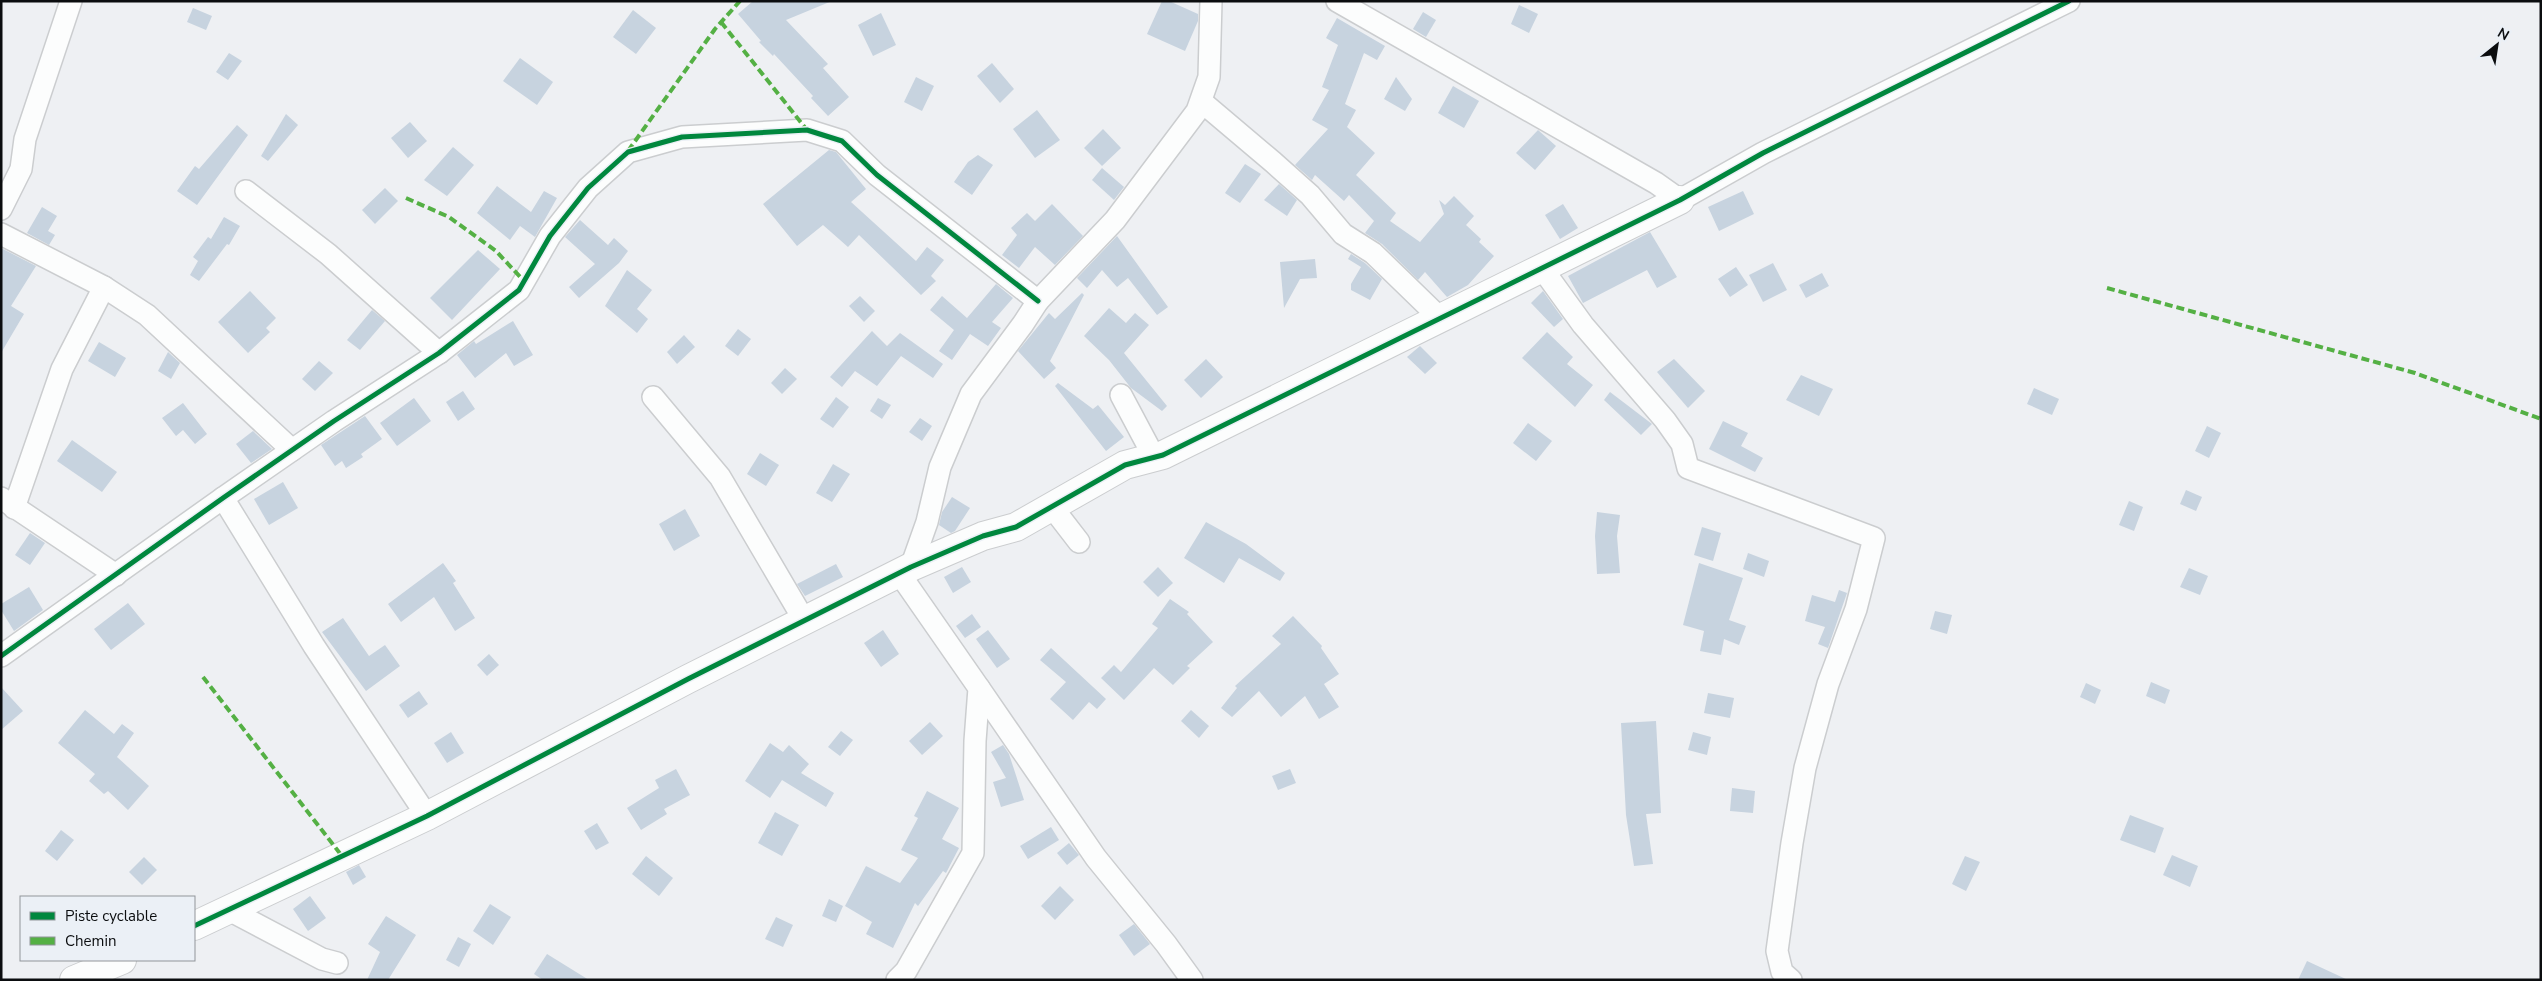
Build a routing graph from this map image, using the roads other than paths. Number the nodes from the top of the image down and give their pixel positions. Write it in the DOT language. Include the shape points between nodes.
graph roads {
  1 [pos="72,1"];
  2 [pos="1211,1"];
  3 [pos="1337,1"];
  4 [pos="2068,1"];
  5 [pos="1202,102"];
  6 [pos="246,191"];
  7 [pos="1680,200"];
  8 [pos="1,209"];
  9 [pos="1,234"];
  10 [pos="1541,267"];
  11 [pos="104,287"];
  12 [pos="1038,301"];
  13 [pos="1441,319"];
  14 [pos="439,353"];
  15 [pos="1121,395"];
  16 [pos="653,397"];
  17 [pos="292,450"];
  18 [pos="1154,457"];
  19 [pos="222,498"];
  20 [pos="8,503"];
  21 [pos="1052,507"];
  22 [pos="1079,542"];
  23 [pos="905,570"];
  24 [pos="116,575"];
  25 [pos="804,620"];
  26 [pos="1,656"];
  27 [pos="979,688"];
  28 [pos="427,816"];
  29 [pos="229,910"];
  30 [pos="195,926"];
  31 [pos="120,961"];
  32 [pos="337,963"];
  33 [pos="74,980"];
  34 [pos="897,980"];
  35 [pos="1192,980"];
  36 [pos="1791,980"];
  1 -- 8 [label="street" via="25,139 20,169"];
  2 -- 5 [label="street" via="1209,78"];
  3 -- 7 [label="street" via="1656,183"];
  4 -- 7 [label="street" via="1763,153"];
  5 -- 12 [label="street" via="1115,220"];
  5 -- 13 [label="street" via="1298,184 1344,234 1373,253"];
  6 -- 14 [label="street" via="328,254"];
  7 -- 10 [label="street"];
  9 -- 11 [label="street"];
  10 -- 13 [label="street"];
  10 -- 36 [label="street" via="1583,325 1665,420 1682,444 1688,468 1874,538 1856,609 1828,684 1804,778 1777,951 1782,972"];
  11 -- 17 [label="street" via="147,315"];
  11 -- 20 [label="street" via="62,369"];
  12 -- 14 [label="street" via="876,175 842,141 807,130 682,137 628,152 588,188 556,229 520,290"];
  12 -- 23 [label="street" via="971,394 940,467 927,522"];
  13 -- 18 [label="street"];
  14 -- 17 [label="street"];
  15 -- 18 [label="street"];
  16 -- 25 [label="street" via="720,477"];
  17 -- 19 [label="street"];
  18 -- 21 [label="street" via="1125,465"];
  19 -- 24 [label="street"];
  19 -- 28 [label="street" via="314,646"];
  20 -- 24 [label="street"];
  21 -- 22 [label="street"];
  21 -- 23 [label="street" via="1016,527 983,536"];
  23 -- 25 [label="street"];
  23 -- 27 [label="street"];
  24 -- 26 [label="street"];
  25 -- 28 [label="street"];
  27 -- 34 [label="street" via="973,853 906,971"];
  27 -- 35 [label="street" via="1096,858"];
  28 -- 29 [label="street"];
  29 -- 30 [label="street"];
  29 -- 32 [label="street" via="322,959"];
  31 -- 33 [label="street"];
}
